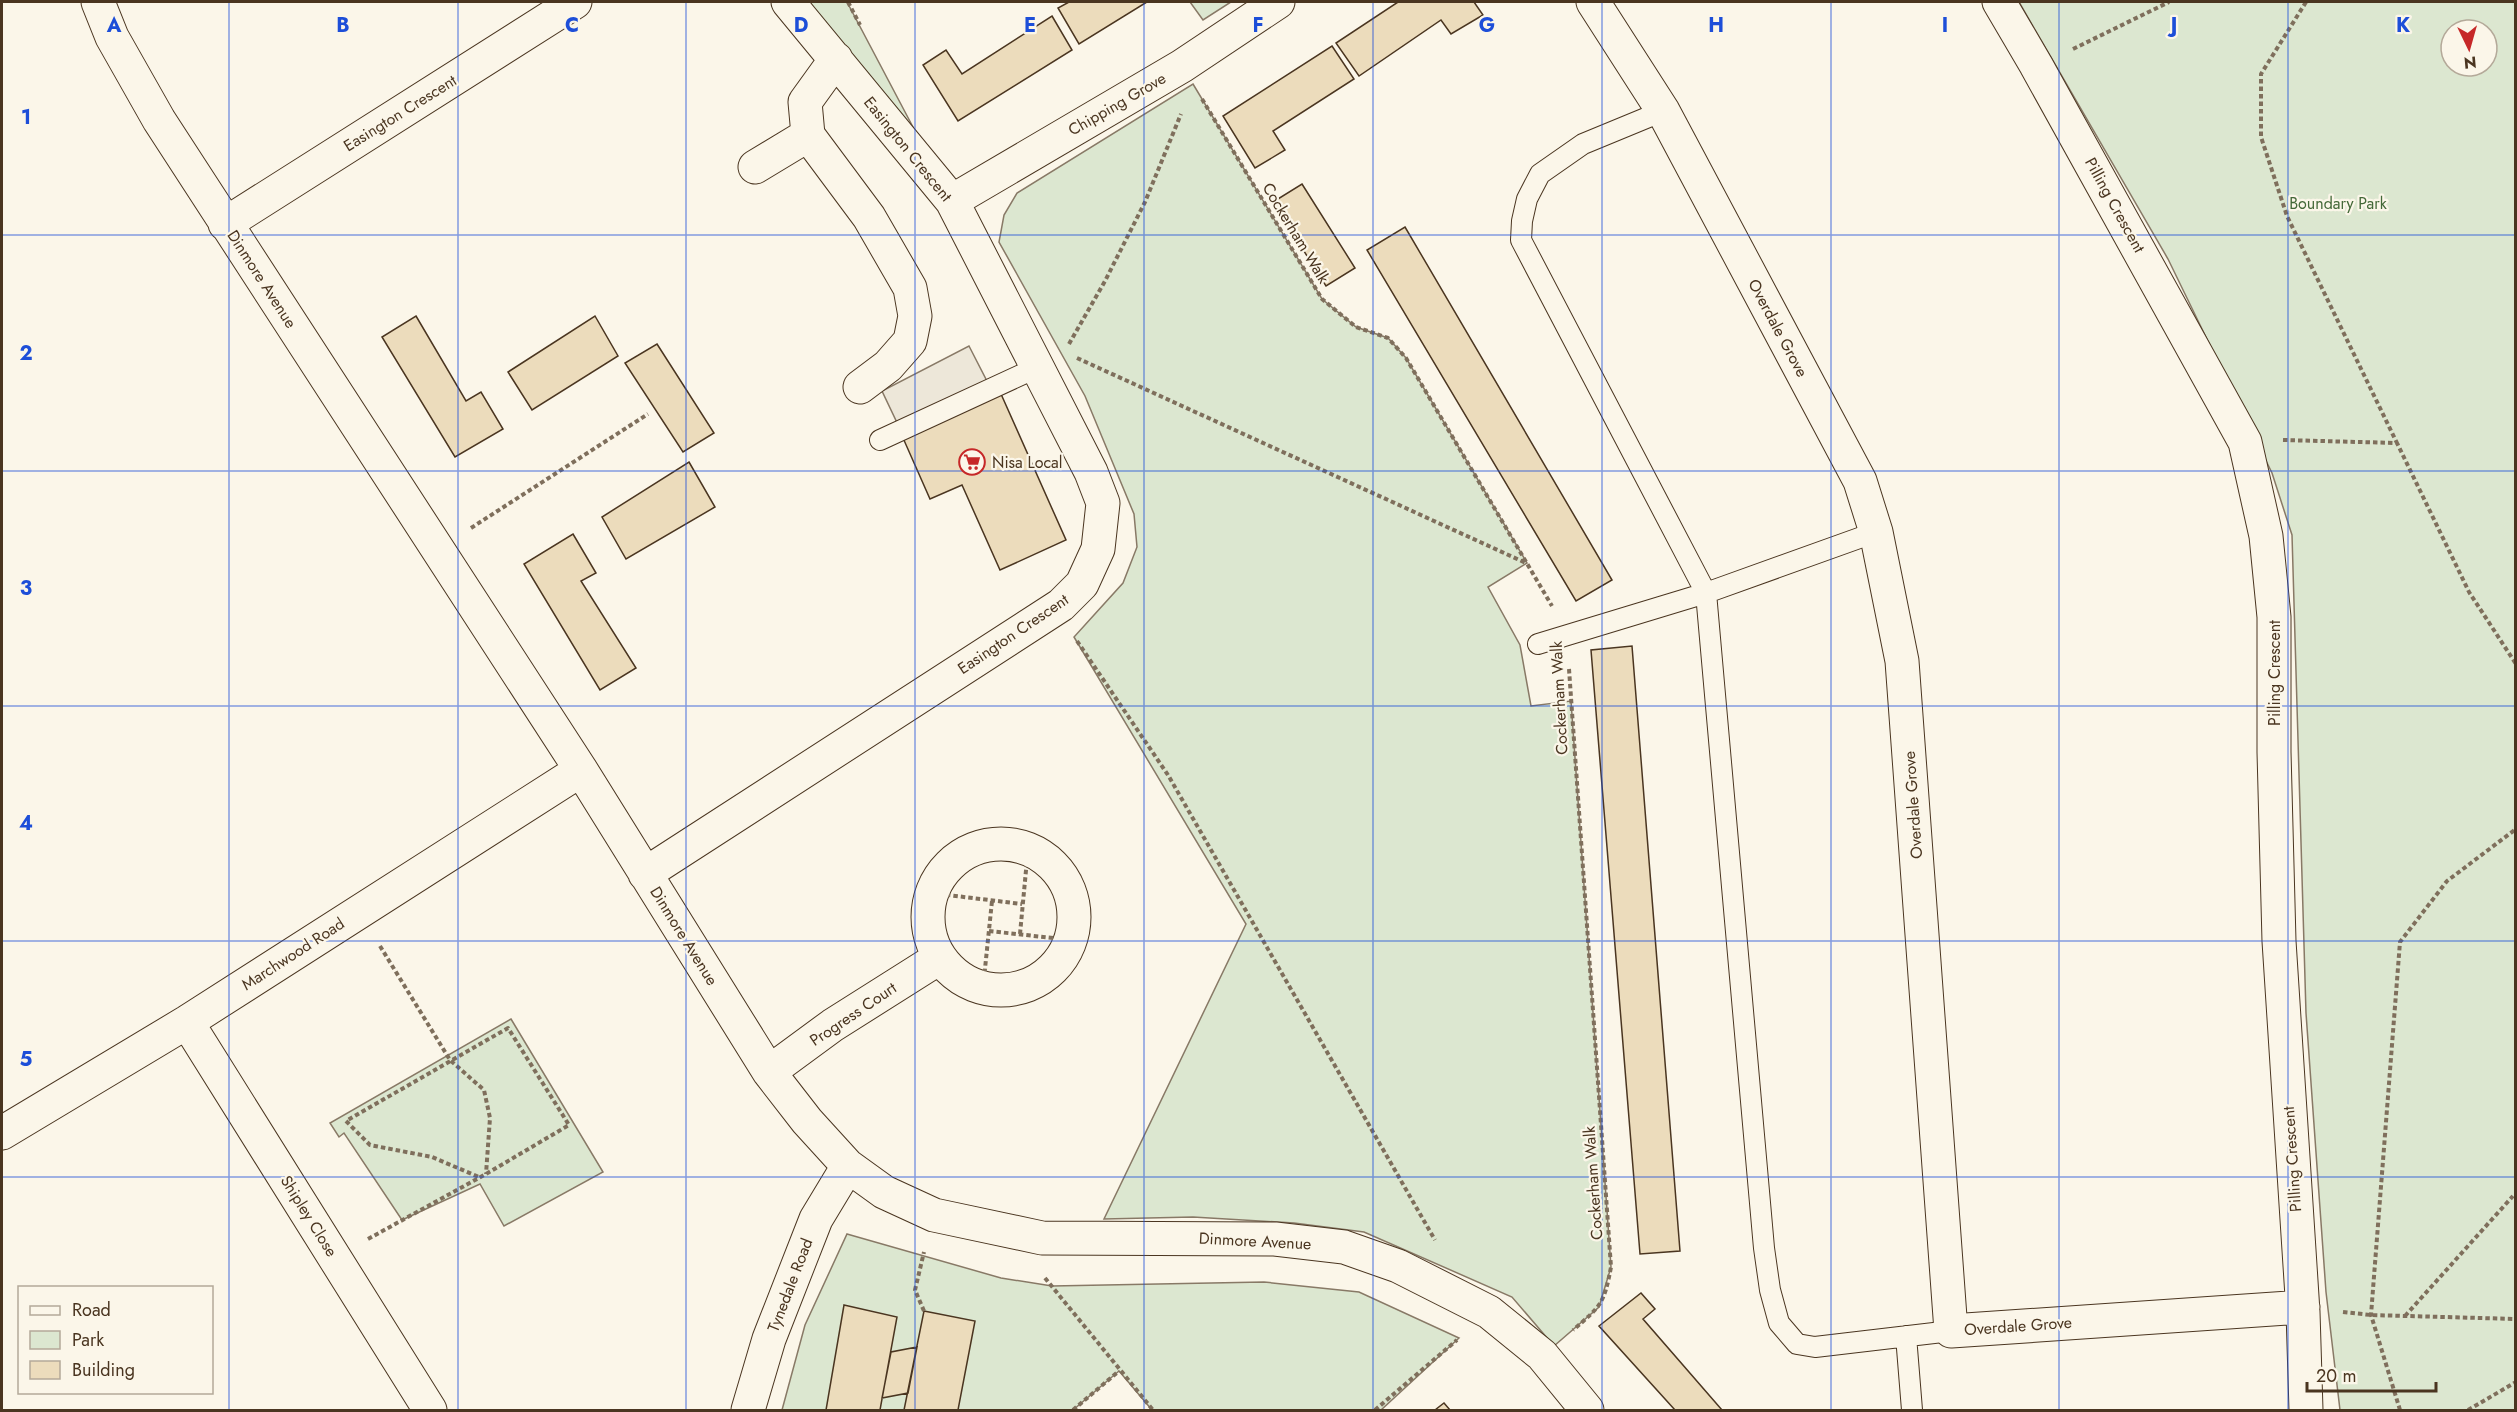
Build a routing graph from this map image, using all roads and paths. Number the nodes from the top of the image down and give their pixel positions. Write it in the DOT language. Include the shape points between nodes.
graph roads {
  1 [pos="98,2"];
  2 [pos="575,2"];
  3 [pos="788,2"];
  4 [pos="1278,2"];
  5 [pos="1593,2"];
  6 [pos="1999,2"];
  7 [pos="2169,2"];
  8 [pos="2306,2"];
  9 [pos="836,59"];
  10 [pos="2036,65"];
  11 [pos="1188,75"];
  12 [pos="1663,111"];
  13 [pos="808,135"];
  14 [pos="755,167"];
  15 [pos="952,201"];
  16 [pos="225,224"];
  17 [pos="1019,332"];
  18 [pos="1074,357"];
  19 [pos="1036,368"];
  20 [pos="860,387"];
  21 [pos="648,414"];
  22 [pos="880,440"];
  23 [pos="2245,442"];
  24 [pos="2397,443"];
  25 [pos="1876,532"];
  26 [pos="438,550"];
  27 [pos="1527,563"];
  28 [pos="1706,593"];
  29 [pos="1055,608"];
  30 [pos="1569,634"];
  31 [pos="1538,644"];
  32 [pos="2516,664"];
  33 [pos="581,770"];
  34 [pos="2516,829"];
  35 [pos="1028,849"];
  36 [pos="645,874"];
  37 [pos="931,893"];
  38 [pos="992,901"];
  39 [pos="1022,904"];
  40 [pos="359,912"];
  41 [pos="989,931"];
  42 [pos="1020,934"];
  43 [pos="1071,940"];
  44 [pos="939,958"];
  45 [pos="983,988"];
  46 [pos="187,1022"];
  47 [pos="450,1060"];
  48 [pos="769,1072"];
  49 [pos="2,1133"];
  50 [pos="848,1166"];
  51 [pos="486,1174"];
  52 [pos="479,1177"];
  53 [pos="2513,1196"];
  54 [pos="934,1215"];
  55 [pos="1440,1248"];
  56 [pos="335,1258"];
  57 [pos="1045,1277"];
  58 [pos="2303,1309"];
  59 [pos="924,1311"];
  60 [pos="1490,1312"];
  61 [pos="2371,1315"];
  62 [pos="2405,1317"];
  63 [pos="2516,1319"];
  64 [pos="1951,1331"];
  65 [pos="1906,1336"];
  66 [pos="1542,1355"];
  67 [pos="1119,1371"];
  68 [pos="2516,1382"];
  69 [pos="430,1410"];
  70 [pos="748,1410"];
  71 [pos="1072,1410"];
  72 [pos="1152,1410"];
  73 [pos="1375,1410"];
  74 [pos="1587,1410"];
  75 [pos="1912,1410"];
  76 [pos="2306,1410"];
  77 [pos="2400,1410"];
  78 [pos="2468,1410"];
  1 -- 16 [label="street, Dinmore Avenue" via="112,37 147,99"];
  2 -- 16 [label="street, Easington Crescent"];
  3 -- 9 [label="street, Easington Crescent"];
  4 -- 11 [label="street, Chipping Grove"];
  5 -- 12 [label="street, Overdale Grove"];
  6 -- 10 [label="street, Pilling Crescent"];
  7 -- 10 [label="path"];
  8 -- 24 [label="path" via="2261,74 2261,137 2287,216"];
  9 -- 13 [label="street" via="805,102"];
  9 -- 15 [label="street, Easington Crescent"];
  10 -- 23 [label="street, Pilling Crescent"];
  11 -- 15 [label="street, Chipping Grove"];
  11 -- 17 [label="path" via="1145,202 1064,352"];
  11 -- 27 [label="path, Cockerham Walk" via="1322,299 1356,327 1388,338 1406,358"];
  12 -- 25 [label="street, Overdale Grove" via="1860,482"];
  12 -- 28 [label="lane" via="1582,144 1540,174 1527,199 1521,240"];
  13 -- 14 [label="street"];
  13 -- 20 [label="street" via="868,217 910,288 915,316 910,341 888,366"];
  15 -- 17 [label="street, Easington Crescent"];
  16 -- 26 [label="street, Dinmore Avenue"];
  17 -- 19 [label="street, Easington Crescent"];
  18 -- 27 [label="path"];
  19 -- 22 [label="lane"];
  19 -- 29 [label="street, Easington Crescent" via="1091,472 1103,503 1098,549 1082,584"];
  21 -- 26 [label="path"];
  23 -- 24 [label="path" via="2255,439"];
  23 -- 58 [label="street, Pilling Crescent" via="2266,536 2274,617 2279,941"];
  24 -- 32 [label="path" via="2469,592"];
  25 -- 28 [label="lane"];
  25 -- 64 [label="street, Overdale Grove" via="1902,662"];
  26 -- 33 [label="street, Dinmore Avenue"];
  27 -- 30 [label="path, Cockerham Walk"];
  28 -- 30 [label="lane"];
  28 -- 65 [label="lane" via="1770,1290 1779,1323 1797,1344 1815,1347"];
  29 -- 36 [label="street, Easington Crescent"];
  29 -- 55 [label="path" via="1168,776"];
  30 -- 31 [label="lane"];
  30 -- 66 [label="path, Cockerham Walk" via="1569,684 1611,1267 1599,1307"];
  33 -- 36 [label="street, Dinmore Avenue"];
  33 -- 40 [label="street, Marchwood Road"];
  34 -- 61 [label="path" via="2447,880 2400,942"];
  35 -- 37 [label="street" via="999,843 977,847 957,857 941,873"];
  35 -- 39 [label="path"];
  35 -- 43 [label="street" via="1042,856 1066,882 1074,915"];
  36 -- 48 [label="street, Dinmore Avenue"];
  37 -- 38 [label="path"];
  37 -- 44 [label="street" via="927,915 929,938"];
  38 -- 39 [label="path"];
  38 -- 41 [label="path"];
  39 -- 42 [label="path"];
  40 -- 46 [label="street, Marchwood Road"];
  40 -- 47 [label="path"];
  41 -- 42 [label="path"];
  41 -- 45 [label="path"];
  42 -- 43 [label="path"];
  43 -- 45 [label="street" via="1050,972 1033,983 1013,990"];
  44 -- 45 [label="street" via="953,974"];
  44 -- 48 [label="street, Progress Court" via="833,1025"];
  46 -- 49 [label="street, Marchwood Road"];
  46 -- 56 [label="street, Shipley Close"];
  47 -- 51 [label="path" via="484,1090 490,1118"];
  47 -- 51 [label="path" via="508,1028 568,1125"];
  47 -- 52 [label="path" via="346,1121 370,1145 432,1157"];
  48 -- 50 [label="street, Dinmore Avenue"];
  50 -- 54 [label="street, Dinmore Avenue" via="884,1192"];
  50 -- 70 [label="street, Tynedale Road" via="816,1219 769,1339"];
  51 -- 52 [label="path"];
  52 -- 56 [label="path"];
  53 -- 62 [label="path"];
  54 -- 59 [label="path" via="915,1290"];
  54 -- 60 [label="street, Dinmore Avenue" via="1042,1238 1275,1239 1344,1246 1398,1266"];
  56 -- 69 [label="street, Shipley Close"];
  57 -- 67 [label="path"];
  58 -- 61 [label="path"];
  58 -- 64 [label="street, Overdale Grove"];
  58 -- 76 [label="street, Pilling Crescent"];
  60 -- 66 [label="street, Dinmore Avenue"];
  60 -- 73 [label="path"];
  61 -- 62 [label="path"];
  61 -- 77 [label="path"];
  62 -- 63 [label="path"];
  64 -- 65 [label="lane"];
  65 -- 75 [label="lane"];
  66 -- 74 [label="street, Dinmore Avenue"];
  67 -- 71 [label="path"];
  67 -- 72 [label="path"];
  68 -- 78 [label="path"];
}
